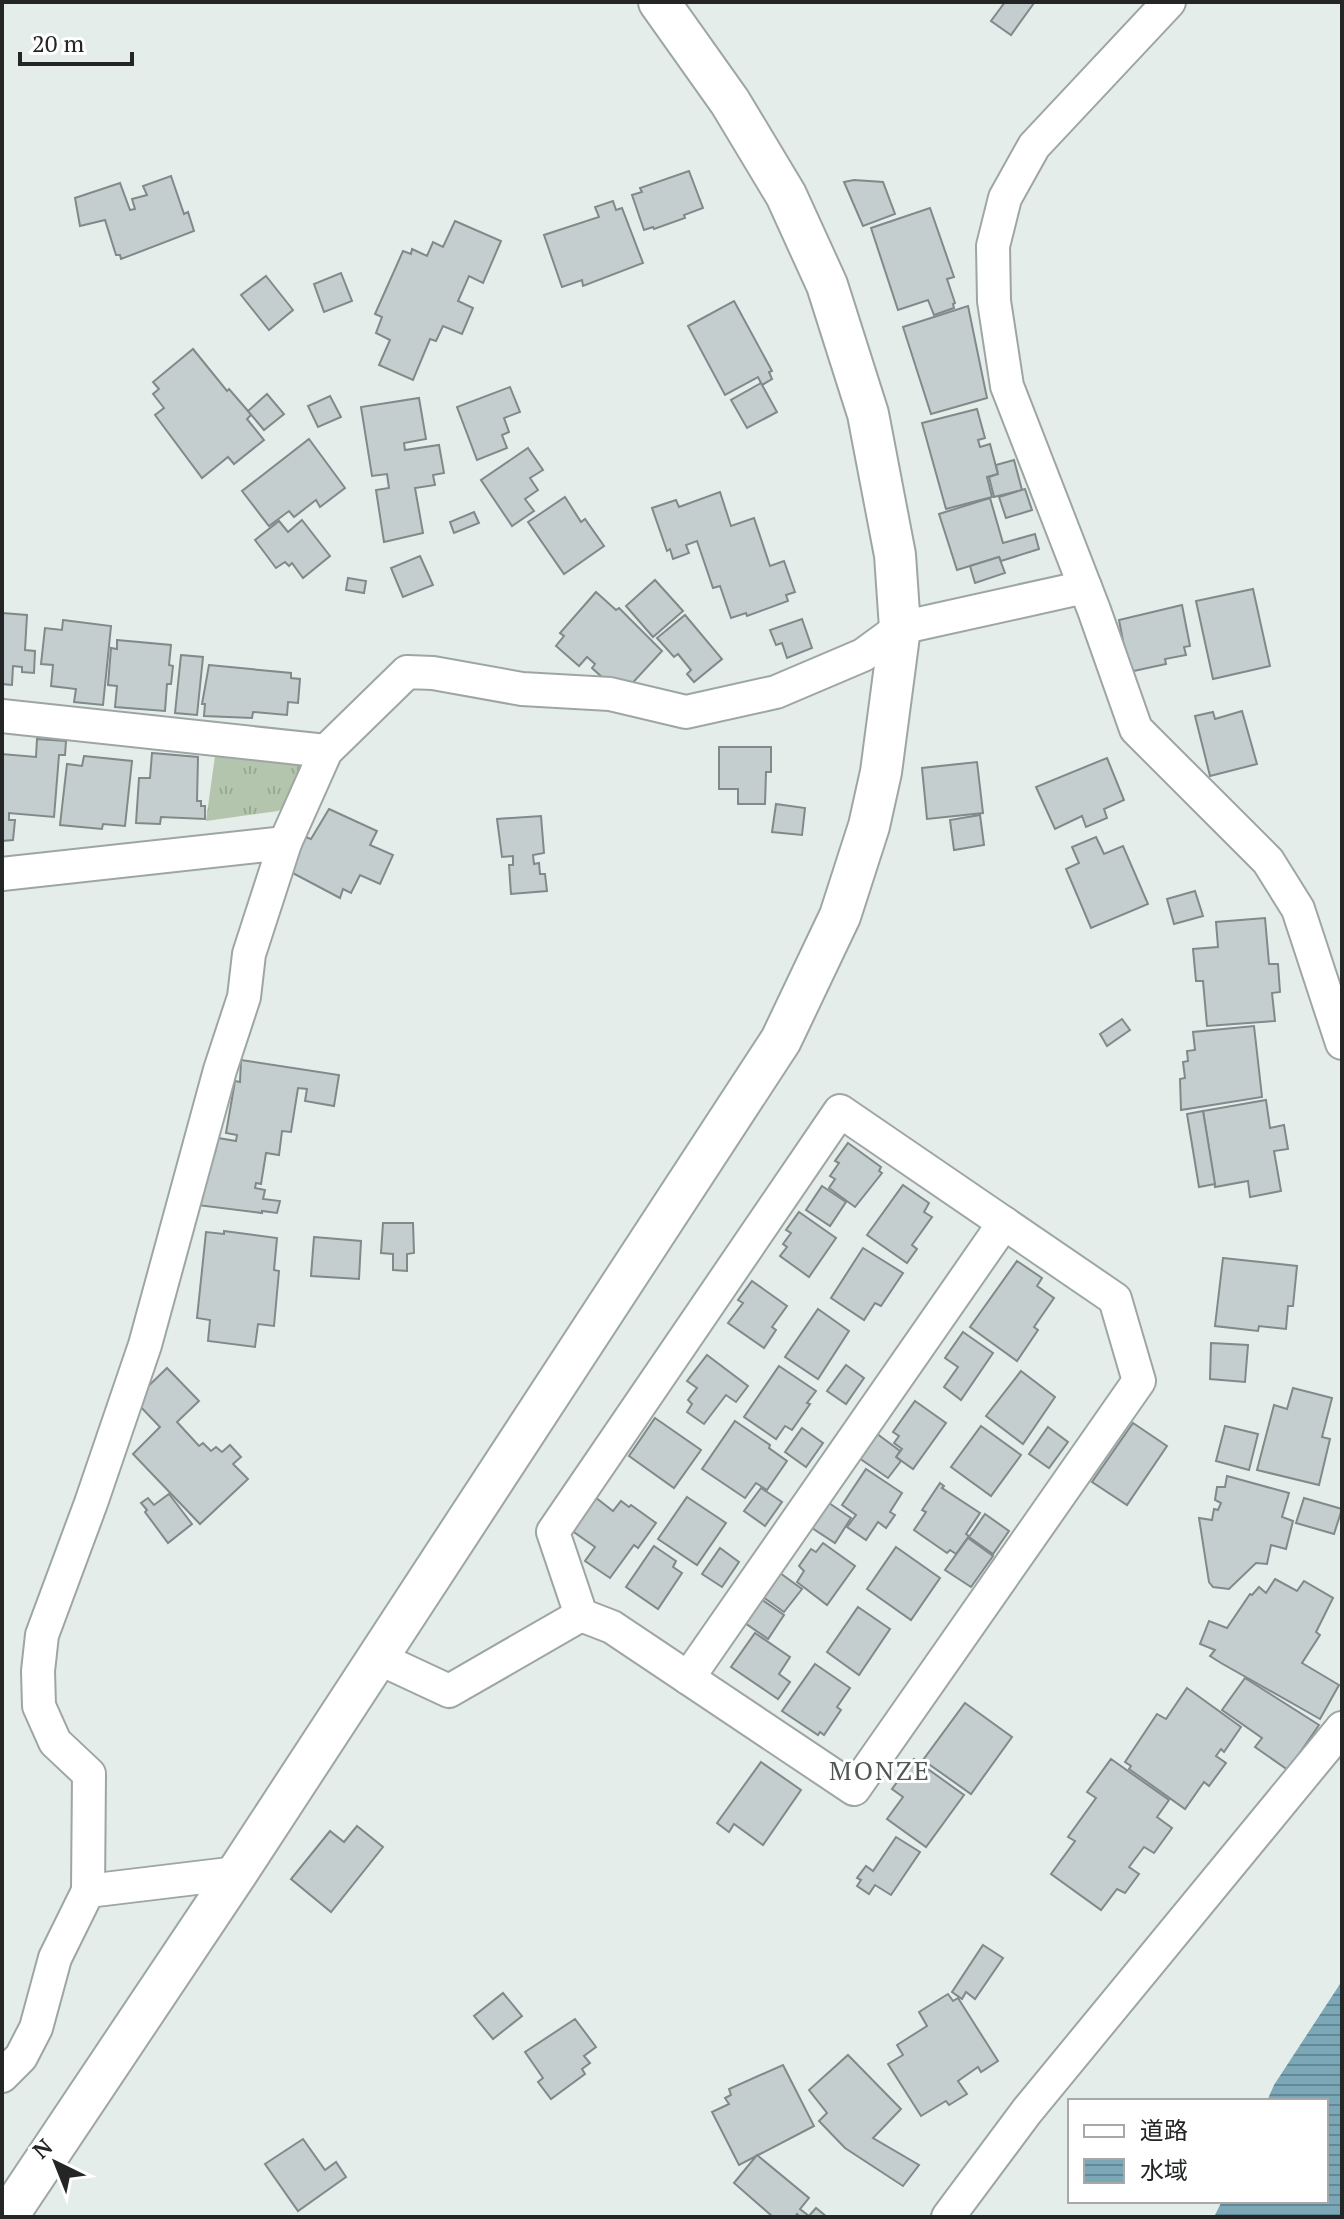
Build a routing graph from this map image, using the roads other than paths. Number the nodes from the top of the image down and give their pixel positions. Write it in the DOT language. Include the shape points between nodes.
graph roads {
  1 [pos="659,2"];
  2 [pos="1169,2"];
  3 [pos="1085,587"];
  4 [pos="900,628"];
  5 [pos="2,716"];
  6 [pos="326,751"];
  7 [pos="285,843"];
  8 [pos="2,874"];
  9 [pos="1342,1043"];
  10 [pos="1004,1223"];
  11 [pos="581,1615"];
  12 [pos="376,1657"];
  13 [pos="688,1678"];
  14 [pos="1342,1728"];
  15 [pos="237,1873"];
  16 [pos="88,1891"];
  17 [pos="2,2076"];
  18 [pos="7,2217"];
  19 [pos="948,2217"];
  1 -- 4 [label="street" via="730,102 786,195 827,285 868,414 895,555"];
  2 -- 3 [label="street" via="1034,146 1005,198 993,246 994,301 1007,386"];
  3 -- 4 [label="street"];
  3 -- 9 [label="street" via="1136,729 1268,861 1298,909"];
  4 -- 6 [label="street" via="863,655 776,692 686,712 610,694 522,689 407,672"];
  4 -- 12 [label="street" via="869,826 840,916 781,1040"];
  5 -- 6 [label="street"];
  6 -- 7 [label="street"];
  7 -- 8 [label="street"];
  7 -- 16 [label="street" via="249,954 244,997 145,1345 42,1635 39,1706 55,1742 89,1774"];
  10 -- 11 [label="street" via="840,1111 553,1532"];
  10 -- 13 [label="street"];
  10 -- 13 [label="street" via="1115,1299 1139,1381 854,1789"];
  11 -- 12 [label="street" via="449,1691"];
  11 -- 13 [label="street" via="612,1627"];
  12 -- 15 [label="street"];
  14 -- 19 [label="street" via="1027,2111"];
  15 -- 16 [label="street"];
  15 -- 18 [label="street"];
  16 -- 17 [label="street" via="55,1958 36,2028 21,2057"];
}
